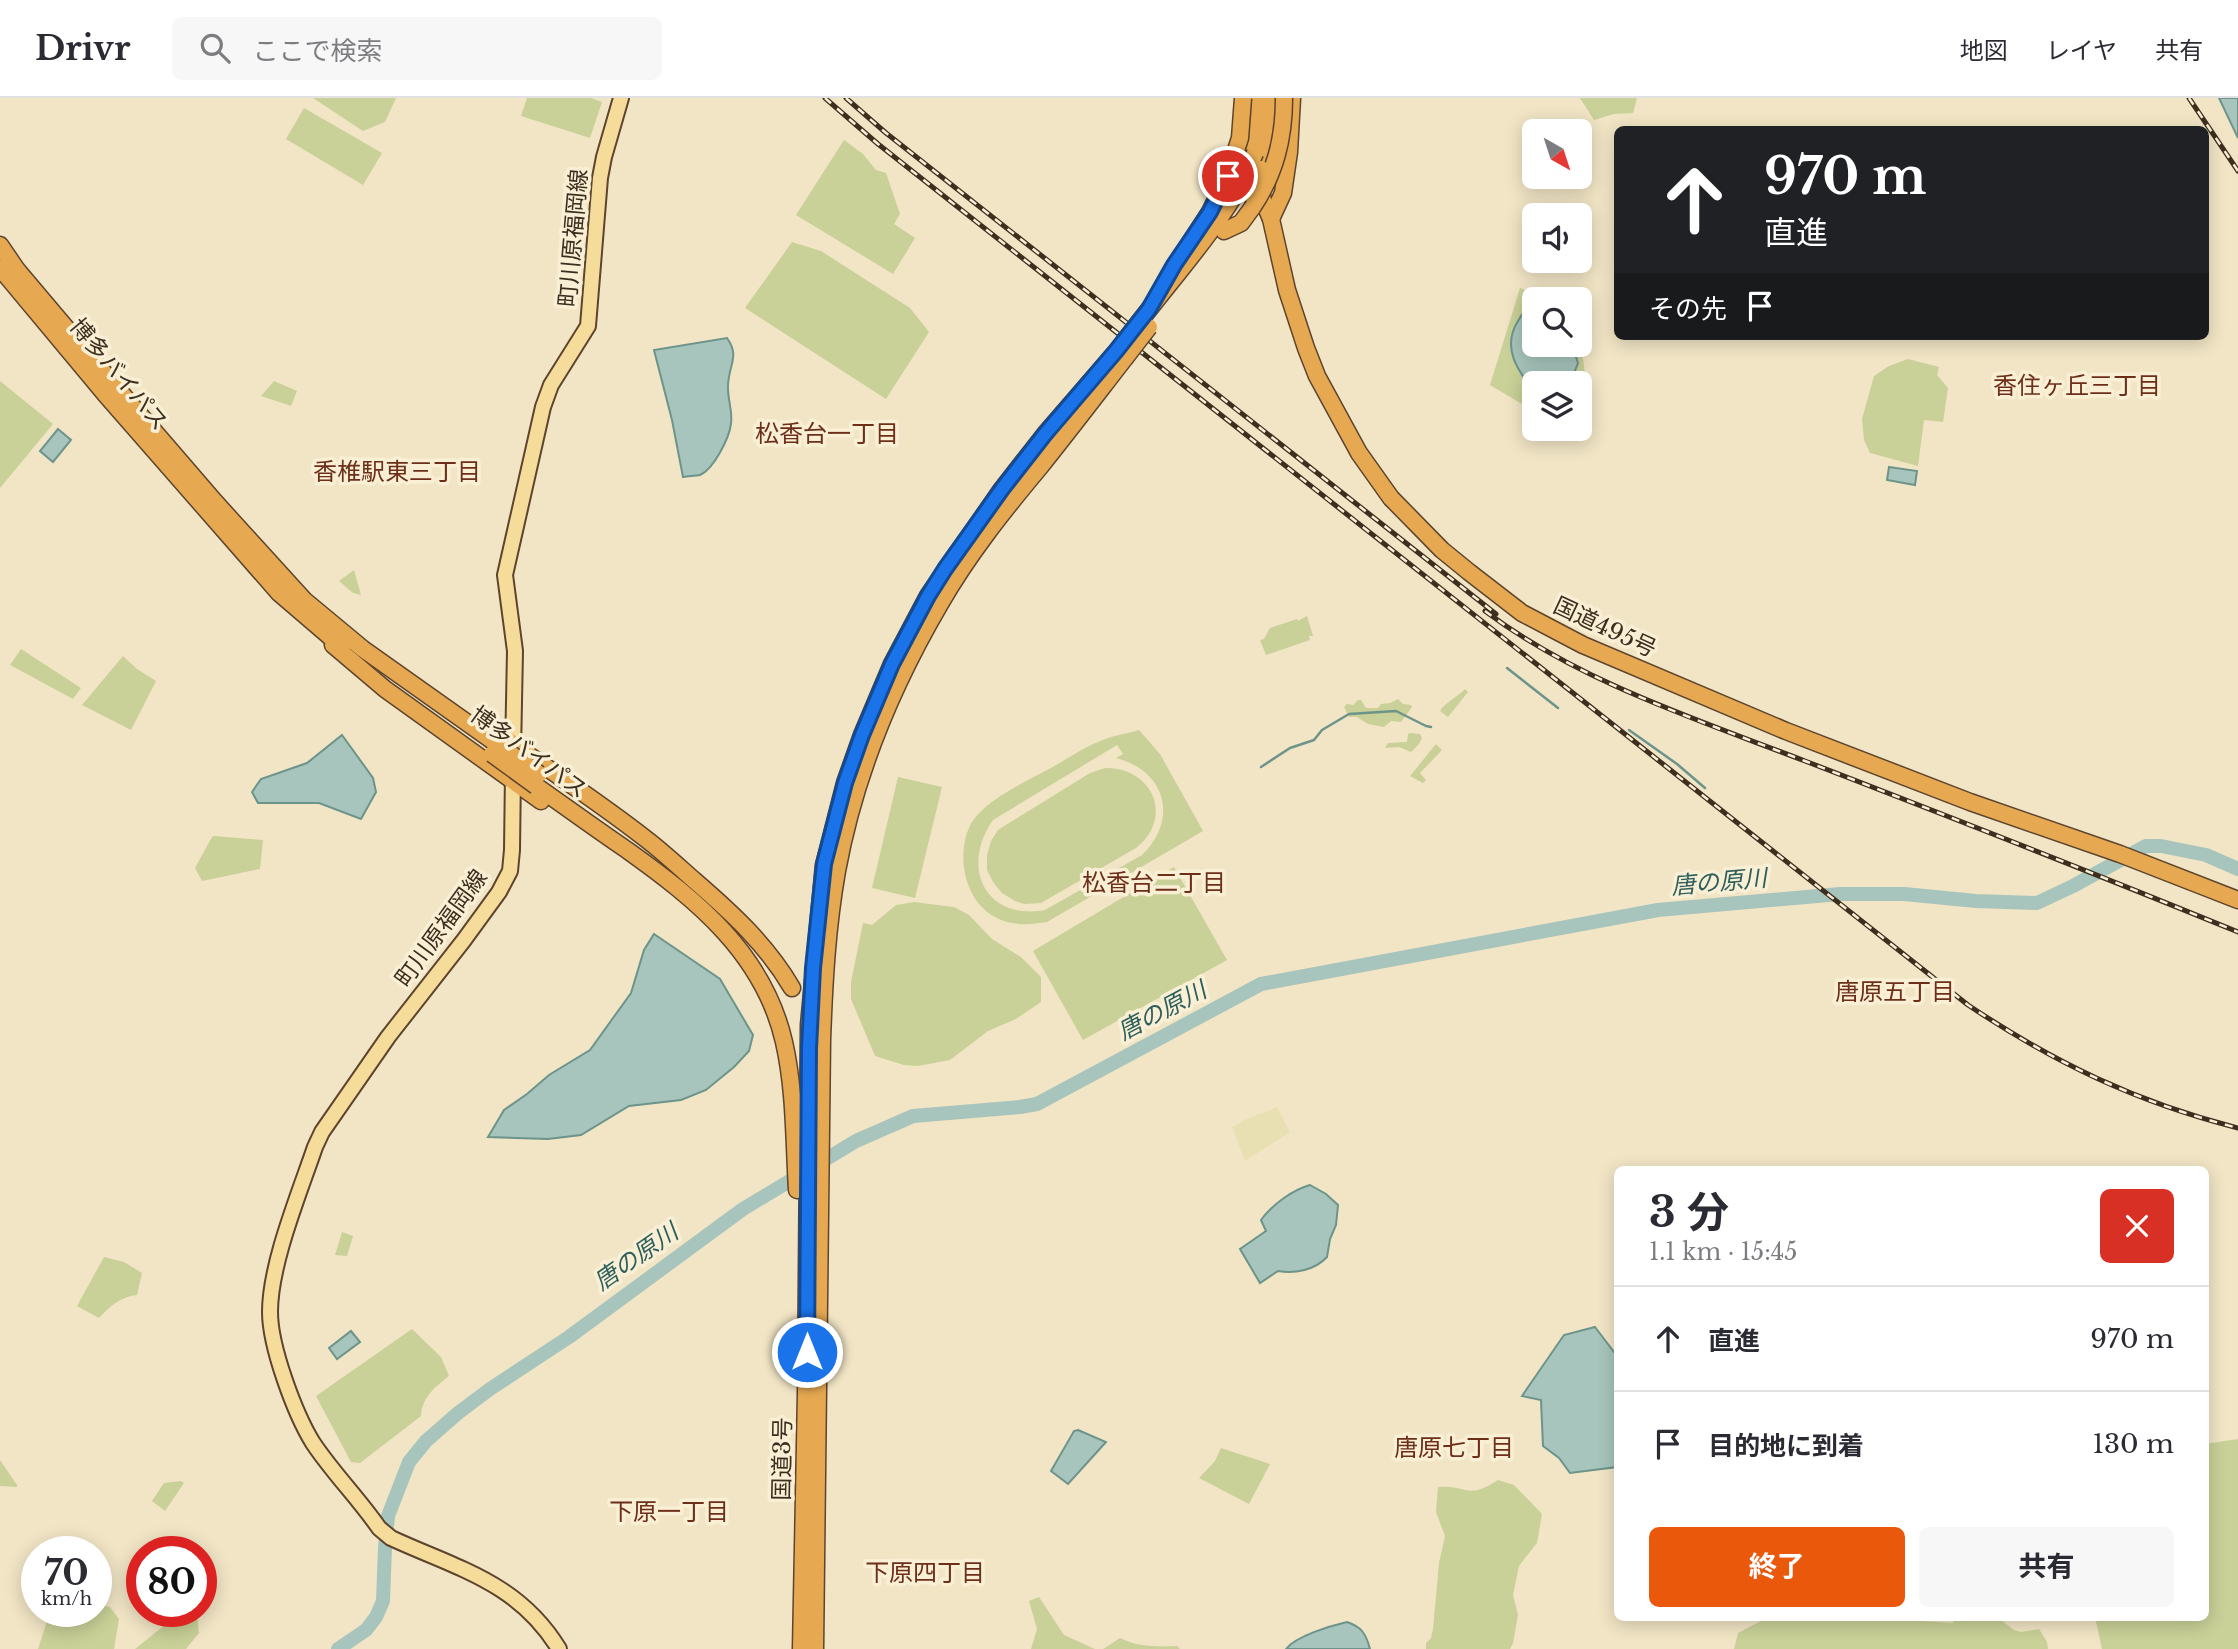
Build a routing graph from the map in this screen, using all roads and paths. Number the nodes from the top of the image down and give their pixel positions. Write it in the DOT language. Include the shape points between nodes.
graph roads {
  1 [pos="621,98"];
  2 [pos="1241,98"];
  3 [pos="1258,98"];
  4 [pos="1271,98"];
  5 [pos="1284,98"];
  6 [pos="1292,98"];
  7 [pos="1250,201"];
  8 [pos="1271,219"];
  9 [pos="0,246"];
  10 [pos="0,268"];
  11 [pos="1176,277"];
  12 [pos="1121,355"];
  13 [pos="301,606"];
  14 [pos="513,744"];
  15 [pos="513,780"];
  16 [pos="538,780"];
  17 [pos="2238,900"];
  18 [pos="792,988"];
  19 [pos="771,1001"];
  20 [pos="809,1025"];
  21 [pos="821,1058"];
  22 [pos="808,1152"];
  23 [pos="808,1188"];
  24 [pos="559,1649"];
  25 [pos="802,1649"];
  26 [pos="815,1649"];
  1 -- 14 [label="main road, 町川原福岡線" via="600,178 588,326 551,385 543,407 505,575 515,651"];
  2 -- 8 [label="highway, 国道495号"];
  2 -- 11 [label="highway, bridge" via="1240,138 1228,176"];
  3 -- 11 [label="highway, 国道3号, bridge" via="1255,153 1245,177"];
  4 -- 7 [label="highway, bridge" via="1269,145"];
  5 -- 7 [label="highway, bridge" via="1280,149 1268,182"];
  6 -- 8 [label="highway" via="1283,193"];
  7 -- 11 [label="highway, 国道3号" via="1241,223 1224,231"];
  8 -- 17 [label="highway, 国道495号" via="1306,348 1359,453 1415,525 1522,613 1583,645 1786,731"];
  9 -- 13 [label="highway, 博多バイパス"];
  10 -- 13 [label="highway, 博多バイパス" via="205,511 279,593"];
  11 -- 12 [label="highway, 国道3号, bridge"];
  12 -- 20 [label="highway, 国道3号" via="1045,434 1002,489 945,569 881,688 845,783 824,864"];
  12 -- 21 [label="highway, 国道3号" via="958,576 921,638 889,706 858,788 837,869 825,969"];
  13 -- 14 [label="highway" via="431,685"];
  13 -- 15 [label="highway" via="319,633 385,689"];
  13 -- 16 [label="highway, 博多バイパス, bridge"];
  14 -- 15 [label="main road, 町川原福岡線"];
  14 -- 18 [label="highway" via="646,839 720,902 762,943"];
  15 -- 19 [label="highway" via="703,918 733,947"];
  15 -- 24 [label="main road, 町川原福岡線" via="510,871 322,1132 295,1205 270,1314 296,1414 379,1528 391,1538 498,1586 528,1611"];
  16 -- 18 [label="highway, 博多バイパス" via="704,893 759,946"];
  16 -- 19 [label="highway, 博多バイパス" via="704,909 749,961"];
  18 -- 20 [label="highway, 博多バイパス"];
  19 -- 22 [label="highway, 博多バイパス"];
  20 -- 21 [label="highway, 博多バイパス"];
  20 -- 22 [label="highway, 国道3号"];
  21 -- 22 [label="highway, 国道3号"];
  22 -- 23 [label="highway, 国道3号"];
  23 -- 25 [label="highway, 国道3号"];
  23 -- 26 [label="highway, 国道3号" via="818,1449"];
}
